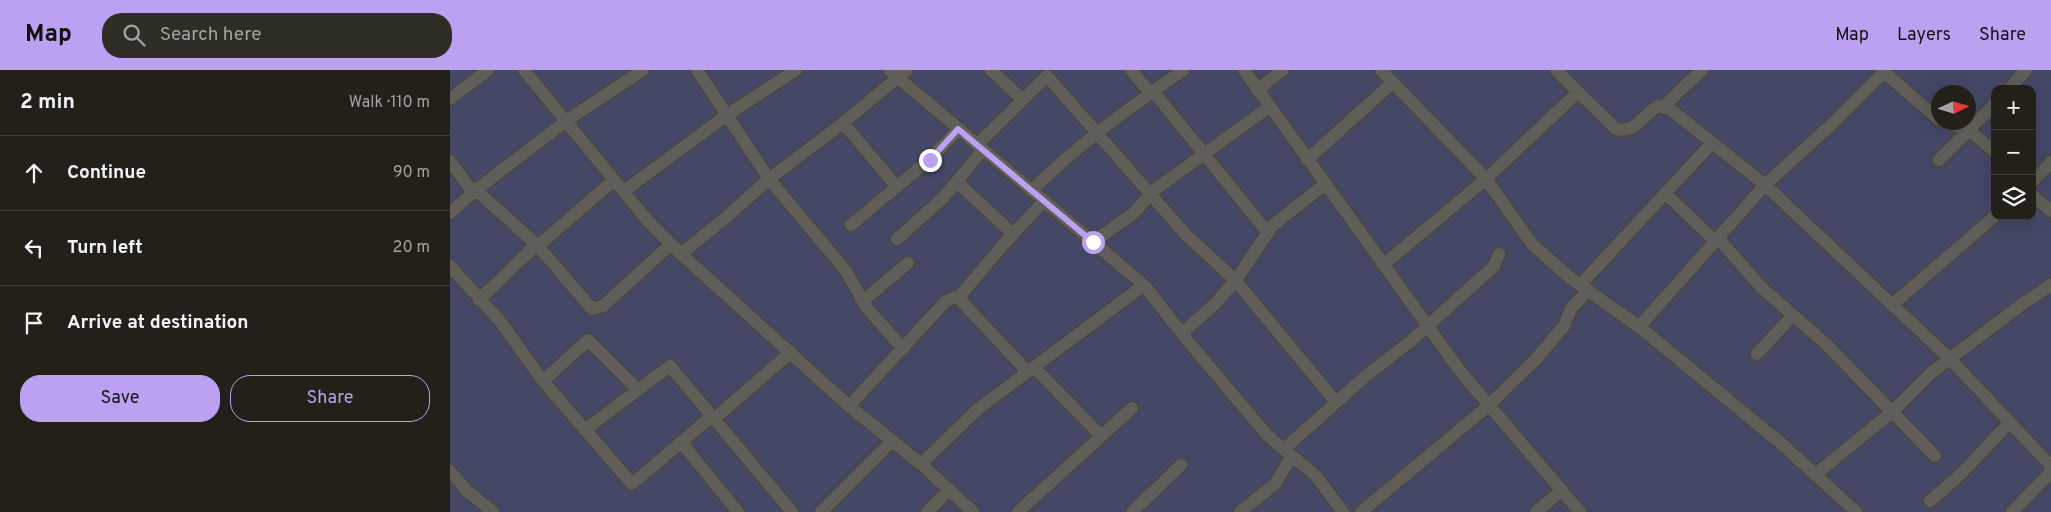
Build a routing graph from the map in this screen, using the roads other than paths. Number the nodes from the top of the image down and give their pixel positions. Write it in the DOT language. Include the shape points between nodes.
graph roads {
  1 [pos="488,70"];
  2 [pos="524,70"];
  3 [pos="643,70"];
  4 [pos="697,70"];
  5 [pos="796,70"];
  6 [pos="991,70"];
  7 [pos="1131,70"];
  8 [pos="1183,70"];
  9 [pos="1244,70"];
  10 [pos="1282,70"];
  11 [pos="1556,70"];
  12 [pos="1702,70"];
  13 [pos="2026,70"];
  14 [pos="1883,71"];
  15 [pos="898,73"];
  16 [pos="1386,74"];
  17 [pos="2013,85"];
  18 [pos="1257,90"];
  19 [pos="1152,92"];
  20 [pos="1578,92"];
  21 [pos="450,99"];
  22 [pos="1023,100"];
  23 [pos="1269,107"];
  24 [pos="1663,108"];
  25 [pos="1991,108"];
  26 [pos="1931,113"];
  27 [pos="727,115"];
  28 [pos="566,121"];
  29 [pos="843,123"];
  30 [pos="958,129"];
  31 [pos="1970,131"];
  32 [pos="1096,133"];
  33 [pos="1712,143"];
  34 [pos="980,148"];
  35 [pos="1991,149"];
  36 [pos="1204,154"];
  37 [pos="1307,160"];
  38 [pos="1939,160"];
  39 [pos="450,161"];
  40 [pos="2051,162"];
  41 [pos="2036,178"];
  42 [pos="769,179"];
  43 [pos="1486,179"];
  44 [pos="614,180"];
  45 [pos="957,182"];
  46 [pos="1325,184"];
  47 [pos="1765,185"];
  48 [pos="897,187"];
  49 [pos="476,190"];
  50 [pos="624,191"];
  51 [pos="1032,191"];
  52 [pos="1666,193"];
  53 [pos="1150,195"];
  54 [pos="2036,198"];
  55 [pos="1044,201"];
  56 [pos="2051,211"];
  57 [pos="450,213"];
  58 [pos="1991,219"];
  59 [pos="851,225"];
  60 [pos="1268,233"];
  61 [pos="1012,234"];
  62 [pos="897,239"];
  63 [pos="1717,239"];
  64 [pos="1093,242"];
  65 [pos="671,244"];
  66 [pos="537,245"];
  67 [pos="681,254"];
  68 [pos="1499,254"];
  69 [pos="908,263"];
  70 [pos="1383,265"];
  71 [pos="450,266"];
  72 [pos="1235,280"];
  73 [pos="1144,285"];
  74 [pos="2051,285"];
  75 [pos="1585,287"];
  76 [pos="961,295"];
  77 [pos="479,300"];
  78 [pos="863,301"];
  79 [pos="1892,305"];
  80 [pos="1793,315"];
  81 [pos="1426,325"];
  82 [pos="1639,327"];
  83 [pos="1182,333"];
  84 [pos="903,348"];
  85 [pos="791,352"];
  86 [pos="1757,354"];
  87 [pos="1950,359"];
  88 [pos="1031,369"];
  89 [pos="543,381"];
  90 [pos="638,390"];
  91 [pos="1336,402"];
  92 [pos="849,406"];
  93 [pos="1488,406"];
  94 [pos="1132,408"];
  95 [pos="1892,412"];
  96 [pos="713,417"];
  97 [pos="2010,422"];
  98 [pos="586,429"];
  99 [pos="1101,436"];
  100 [pos="892,441"];
  101 [pos="681,442"];
  102 [pos="1288,452"];
  103 [pos="1935,456"];
  104 [pos="921,464"];
  105 [pos="1181,465"];
  106 [pos="2051,466"];
  107 [pos="450,471"];
  108 [pos="2051,472"];
  109 [pos="1816,474"];
  110 [pos="949,490"];
  111 [pos="1562,490"];
  112 [pos="1930,501"];
  113 [pos="494,512"];
  114 [pos="738,512"];
  115 [pos="792,512"];
  116 [pos="821,512"];
  117 [pos="927,512"];
  118 [pos="973,512"];
  119 [pos="1018,512"];
  120 [pos="1132,512"];
  121 [pos="1240,512"];
  122 [pos="1343,512"];
  123 [pos="1361,512"];
  124 [pos="1536,512"];
  125 [pos="1580,512"];
  126 [pos="1856,512"];
  127 [pos="2012,512"];
  1 -- 21 [label="street"];
  2 -- 28 [label="street"];
  3 -- 28 [label="street"];
  4 -- 27 [label="street"];
  5 -- 27 [label="street"];
  6 -- 22 [label="street"];
  7 -- 19 [label="street"];
  8 -- 19 [label="street"];
  9 -- 18 [label="street"];
  10 -- 18 [label="street"];
  11 -- 20 [label="street"];
  12 -- 24 [label="street"];
  13 -- 17 [label="street"];
  14 -- 26 [label="street"];
  14 -- 47 [label="street" via="1832,124"];
  15 -- 29 [label="street"];
  15 -- 30 [label="street"];
  16 -- 37 [label="street"];
  16 -- 43 [label="street"];
  18 -- 23 [label="street"];
  19 -- 32 [label="street"];
  19 -- 36 [label="street"];
  20 -- 24 [label="street" via="1616,129 1625,131 1658,106"];
  20 -- 43 [label="street"];
  22 -- 32 [label="street" via="1047,76"];
  22 -- 34 [label="street"];
  23 -- 36 [label="street"];
  23 -- 37 [label="street"];
  24 -- 33 [label="street" via="1670,108"];
  25 -- 31 [label="street"];
  27 -- 42 [label="street"];
  27 -- 50 [label="street"];
  28 -- 44 [label="street"];
  28 -- 49 [label="street"];
  29 -- 42 [label="street"];
  29 -- 48 [label="street"];
  30 -- 34 [label="street"];
  30 -- 48 [label="street" via="930,160"];
  31 -- 35 [label="street"];
  31 -- 38 [label="street"];
  32 -- 51 [label="street" via="1060,162"];
  32 -- 53 [label="street"];
  33 -- 47 [label="street"];
  33 -- 52 [label="street"];
  34 -- 45 [label="street"];
  34 -- 51 [label="street"];
  36 -- 53 [label="street"];
  36 -- 60 [label="street"];
  37 -- 46 [label="street"];
  39 -- 49 [label="street" via="469,186"];
  40 -- 41 [label="street"];
  42 -- 67 [label="street"];
  42 -- 78 [label="street" via="846,271"];
  43 -- 70 [label="street"];
  43 -- 75 [label="street" via="1532,244"];
  44 -- 50 [label="street"];
  44 -- 66 [label="street"];
  45 -- 61 [label="street"];
  45 -- 62 [label="street"];
  46 -- 60 [label="street" via="1272,226"];
  46 -- 70 [label="street"];
  47 -- 63 [label="street"];
  47 -- 79 [label="street"];
  48 -- 59 [label="street"];
  49 -- 57 [label="street"];
  49 -- 66 [label="street"];
  50 -- 65 [label="street"];
  51 -- 55 [label="street"];
  52 -- 63 [label="street"];
  52 -- 75 [label="street"];
  53 -- 64 [label="street" via="1134,213"];
  53 -- 72 [label="street" via="1187,236"];
  54 -- 56 [label="street"];
  55 -- 61 [label="street"];
  55 -- 64 [label="street"];
  58 -- 79 [label="street"];
  60 -- 72 [label="street"];
  61 -- 76 [label="street"];
  63 -- 80 [label="street" via="1760,287"];
  63 -- 82 [label="street"];
  64 -- 73 [label="street"];
  65 -- 66 [label="street" via="603,306 592,309"];
  65 -- 67 [label="street"];
  66 -- 77 [label="street"];
  67 -- 85 [label="street"];
  68 -- 81 [label="street" via="1494,266"];
  69 -- 78 [label="street"];
  70 -- 81 [label="street"];
  71 -- 77 [label="street"];
  72 -- 83 [label="street" via="1216,303"];
  72 -- 91 [label="street"];
  73 -- 83 [label="street"];
  73 -- 88 [label="street"];
  74 -- 87 [label="street"];
  75 -- 82 [label="street"];
  75 -- 93 [label="street" via="1564,326"];
  76 -- 84 [label="street" via="946,301"];
  76 -- 88 [label="street" via="962,302"];
  77 -- 89 [label="street" via="500,321"];
  78 -- 84 [label="street"];
  79 -- 87 [label="street"];
  80 -- 86 [label="street"];
  80 -- 95 [label="street"];
  81 -- 91 [label="street"];
  81 -- 93 [label="street"];
  82 -- 109 [label="street"];
  83 -- 102 [label="street" via="1267,434"];
  84 -- 92 [label="street"];
  85 -- 92 [label="street"];
  85 -- 96 [label="street"];
  87 -- 95 [label="street"];
  87 -- 97 [label="street"];
  88 -- 99 [label="street"];
  88 -- 104 [label="street" via="978,409"];
  89 -- 90 [label="street" via="588,340"];
  89 -- 98 [label="street"];
  90 -- 96 [label="street" via="670,366"];
  90 -- 98 [label="street"];
  91 -- 102 [label="street"];
  92 -- 100 [label="street"];
  93 -- 111 [label="street"];
  93 -- 123 [label="street"];
  94 -- 99 [label="street"];
  95 -- 103 [label="street"];
  95 -- 109 [label="street"];
  96 -- 101 [label="street"];
  96 -- 115 [label="street"];
  97 -- 106 [label="street"];
  97 -- 112 [label="street"];
  98 -- 101 [label="street" via="632,484"];
  99 -- 119 [label="street"];
  100 -- 104 [label="street"];
  100 -- 116 [label="street"];
  101 -- 114 [label="street"];
  102 -- 121 [label="street" via="1275,484"];
  102 -- 122 [label="street" via="1316,476"];
  104 -- 110 [label="street"];
  105 -- 120 [label="street"];
  107 -- 113 [label="street"];
  108 -- 127 [label="street"];
  109 -- 126 [label="street"];
  110 -- 117 [label="street"];
  110 -- 118 [label="street"];
  111 -- 124 [label="street"];
  111 -- 125 [label="street"];
}
